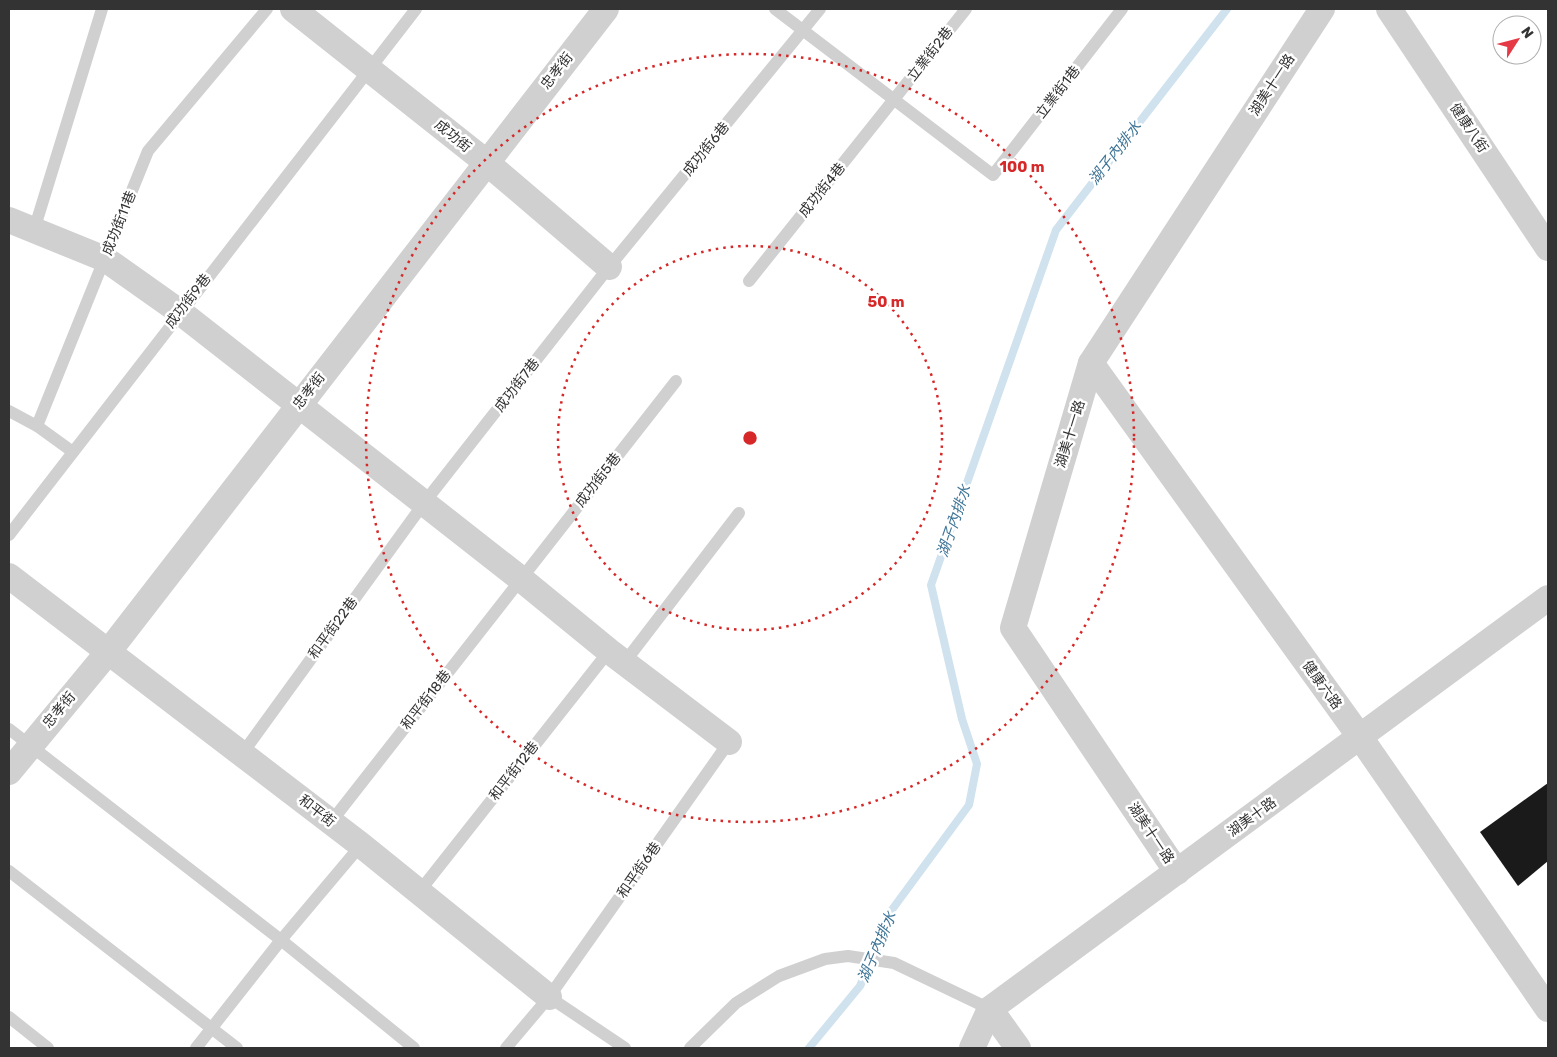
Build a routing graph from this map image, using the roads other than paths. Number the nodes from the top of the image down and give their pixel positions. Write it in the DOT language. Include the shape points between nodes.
graph roads {
  1 [pos="102,9"];
  2 [pos="267,9"];
  3 [pos="294,9"];
  4 [pos="416,9"];
  5 [pos="606,9"];
  6 [pos="775,9"];
  7 [pos="820,9"];
  8 [pos="966,9"];
  9 [pos="1122,9"];
  10 [pos="1322,9"];
  11 [pos="1389,9"];
  12 [pos="802,31"];
  13 [pos="369,68"];
  14 [pos="894,99"];
  15 [pos="486,162"];
  16 [pos="9,220"];
  17 [pos="34,230"];
  18 [pos="1548,248"];
  19 [pos="105,259"];
  20 [pos="609,267"];
  21 [pos="749,281"];
  22 [pos="180,312"];
  23 [pos="1091,363"];
  24 [pos="676,381"];
  25 [pos="299,404"];
  26 [pos="9,411"];
  27 [pos="37,426"];
  28 [pos="73,452"];
  29 [pos="424,503"];
  30 [pos="739,513"];
  31 [pos="9,535"];
  32 [pos="9,576"];
  33 [pos="521,579"];
  34 [pos="1548,598"];
  35 [pos="109,651"];
  36 [pos="617,657"];
  37 [pos="9,729"];
  38 [pos="1360,737"];
  39 [pos="729,742"];
  40 [pos="30,745"];
  41 [pos="242,754"];
  42 [pos="9,772"];
  43 [pos="331,822"];
  44 [pos="361,845"];
  45 [pos="9,871"];
  46 [pos="1177,872"];
  47 [pos="419,892"];
  48 [pos="281,940"];
  49 [pos="549,997"];
  50 [pos="990,1009"];
  51 [pos="1548,1009"];
  52 [pos="9,1018"];
  53 [pos="212,1028"];
  54 [pos="48,1048"];
  55 [pos="196,1048"];
  56 [pos="237,1048"];
  57 [pos="414,1048"];
  58 [pos="506,1048"];
  59 [pos="624,1048"];
  60 [pos="690,1048"];
  61 [pos="972,1048"];
  62 [pos="1018,1048"];
  1 -- 17 [label="lane"];
  2 -- 19 [label="lane, 成功街11巷" via="148,151"];
  3 -- 13 [label="street, 成功街"];
  4 -- 13 [label="lane, 成功街9巷"];
  5 -- 15 [label="street, 忠孝街"];
  6 -- 12 [label="lane"];
  7 -- 12 [label="lane, 成功街6巷"];
  8 -- 14 [label="lane, 立業街2巷"];
  9 -- 14 [label="lane, 立業街1巷" via="993,175"];
  10 -- 23 [label="street, 湖美十一路"];
  11 -- 18 [label="street, 健康八街"];
  12 -- 14 [label="lane"];
  12 -- 20 [label="lane, 成功街6巷"];
  13 -- 15 [label="street, 成功街"];
  13 -- 22 [label="lane, 成功街9巷"];
  14 -- 21 [label="lane, 成功街4巷"];
  15 -- 20 [label="street, 成功街"];
  15 -- 25 [label="street, 忠孝街"];
  16 -- 17 [label="street"];
  17 -- 19 [label="street"];
  19 -- 22 [label="street"];
  19 -- 27 [label="lane, 成功街11巷"];
  20 -- 29 [label="lane, 成功街7巷"];
  22 -- 25 [label="street"];
  22 -- 28 [label="lane, 成功街9巷"];
  23 -- 38 [label="street, 健康六路"];
  23 -- 46 [label="street, 湖美十一路" via="1013,628"];
  24 -- 33 [label="lane, 成功街5巷"];
  25 -- 29 [label="street"];
  25 -- 35 [label="street, 忠孝街"];
  26 -- 27 [label="lane"];
  27 -- 28 [label="lane"];
  28 -- 31 [label="lane, 成功街9巷"];
  29 -- 33 [label="street"];
  29 -- 41 [label="lane, 和平街22巷"];
  30 -- 36 [label="lane, 和平街12巷"];
  32 -- 35 [label="street, 和平街"];
  33 -- 36 [label="street"];
  33 -- 43 [label="lane, 和平街18巷"];
  34 -- 38 [label="street, 湖美十路"];
  35 -- 40 [label="street, 忠孝街"];
  35 -- 41 [label="street, 和平街"];
  36 -- 39 [label="street"];
  36 -- 47 [label="lane, 和平街12巷"];
  37 -- 40 [label="lane"];
  38 -- 46 [label="street, 湖美十路"];
  38 -- 51 [label="street, 健康六路"];
  39 -- 49 [label="lane, 和平街6巷"];
  40 -- 42 [label="street, 忠孝街"];
  40 -- 48 [label="lane"];
  41 -- 43 [label="street, 和平街"];
  43 -- 44 [label="street, 和平街"];
  44 -- 47 [label="street, 和平街"];
  44 -- 48 [label="lane"];
  45 -- 53 [label="lane"];
  46 -- 50 [label="street, 湖美十路"];
  47 -- 49 [label="street, 和平街"];
  48 -- 53 [label="lane"];
  48 -- 57 [label="lane"];
  49 -- 58 [label="lane, 和平街6巷"];
  49 -- 59 [label="lane, 和平街"];
  50 -- 60 [label="lane" via="894,963 848,956 825,959 779,976 736,1002"];
  50 -- 61 [label="street, 湖美十路"];
  50 -- 62 [label="street"];
  52 -- 54 [label="lane"];
  53 -- 55 [label="lane"];
  53 -- 56 [label="lane"];
}
